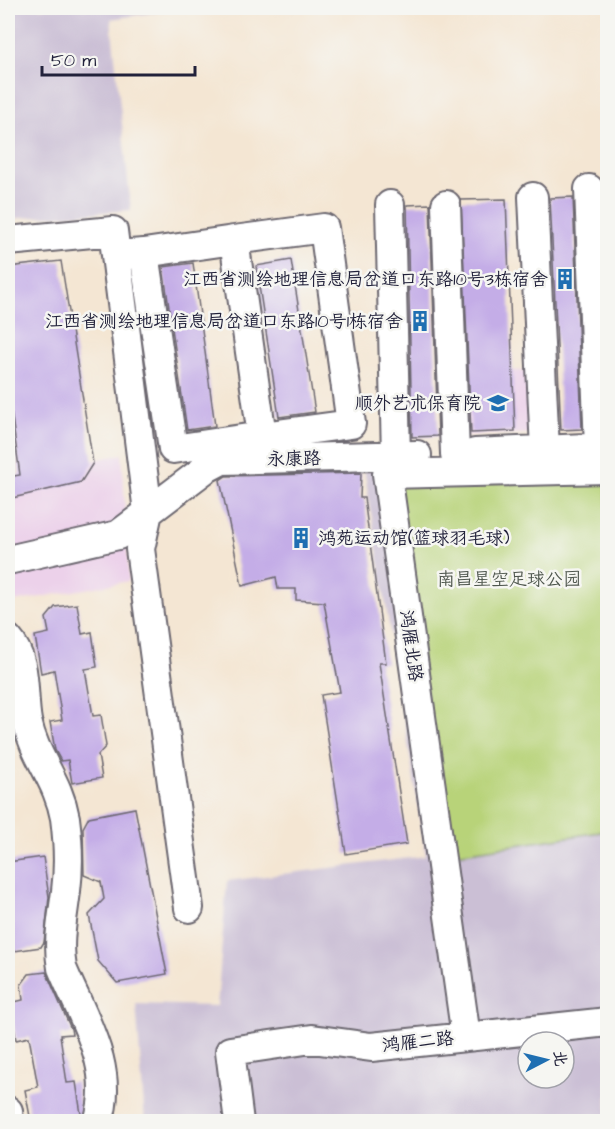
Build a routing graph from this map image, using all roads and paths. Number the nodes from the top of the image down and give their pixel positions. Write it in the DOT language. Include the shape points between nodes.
graph roads {
  1 [pos="589,189"];
  2 [pos="533,197"];
  3 [pos="446,204"];
  4 [pos="390,205"];
  5 [pos="234,240"];
  6 [pos="8,241"];
  7 [pos="114,243"];
  8 [pos="144,253"];
  9 [pos="601,323"];
  10 [pos="262,436"];
  11 [pos="545,450"];
  12 [pos="455,454"];
  13 [pos="605,455"];
  14 [pos="396,456"];
  15 [pos="147,512"];
  16 [pos="8,560"];
  17 [pos="8,639"];
  18 [pos="189,908"];
  19 [pos="608,1022"];
  20 [pos="466,1037"];
  21 [pos="8,1110"];
  22 [pos="9,1122"];
  23 [pos="98,1122"];
  24 [pos="239,1122"];
  1 -- 9 [label="street"];
  2 -- 11 [label="street"];
  3 -- 12 [label="street"];
  4 -- 14 [label="street"];
  5 -- 8 [label="street"];
  5 -- 10 [label="street"];
  5 -- 10 [label="street" via="324,228 351,424"];
  6 -- 7 [label="street"];
  7 -- 8 [label="street"];
  7 -- 15 [label="street"];
  8 -- 10 [label="street" via="173,449"];
  9 -- 13 [label="street"];
  11 -- 12 [label="street, 永康路"];
  11 -- 13 [label="street, 永康路"];
  12 -- 14 [label="street, 永康路"];
  13 -- 20 [label="street, 鸿雁北路" via="387,474"];
  14 -- 15 [label="street, 永康路" via="222,460"];
  15 -- 16 [label="street, 永康路" via="117,535"];
  15 -- 18 [label="street" via="140,549"];
  17 -- 23 [label="street" via="21,662 28,722 40,760 53,777 65,819 67,889 59,952 101,1062 104,1087"];
  19 -- 20 [label="street, 鸿雁二路"];
  20 -- 24 [label="street, 鸿雁二路" via="371,1047 312,1039 230,1052"];
  21 -- 22 [label="street"];
}
